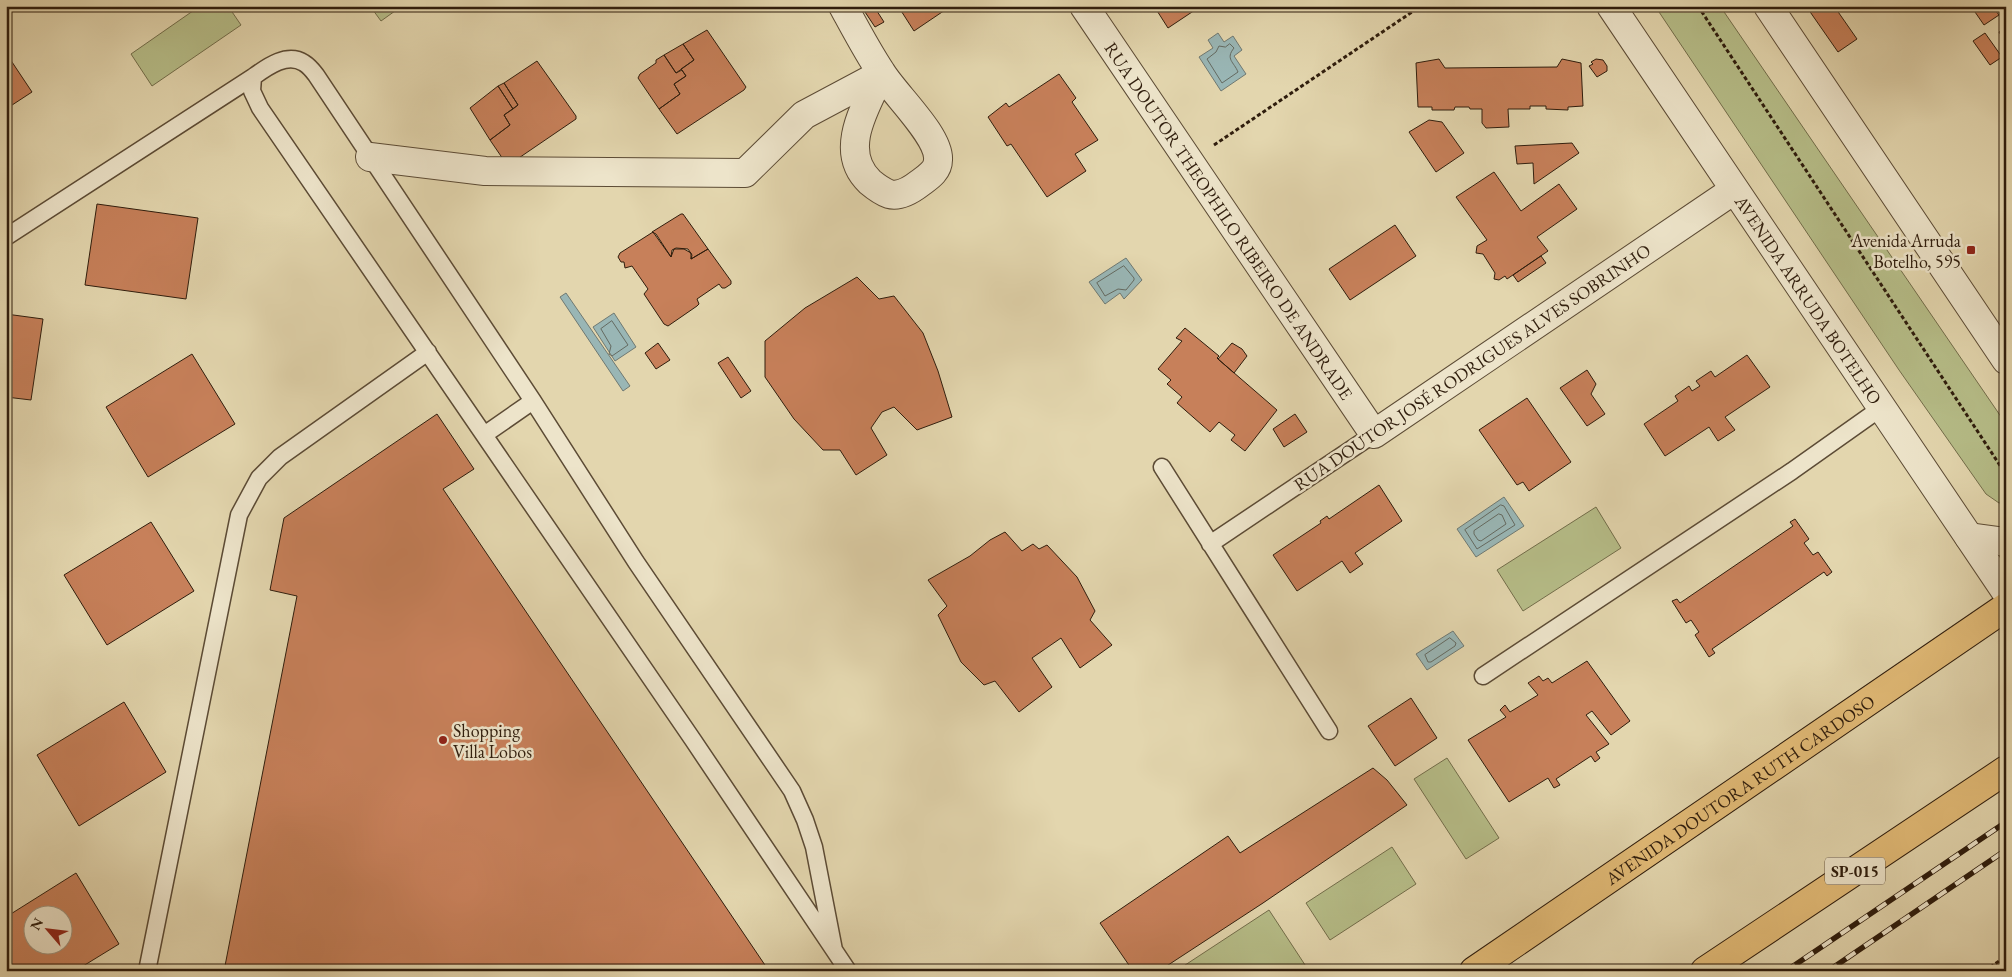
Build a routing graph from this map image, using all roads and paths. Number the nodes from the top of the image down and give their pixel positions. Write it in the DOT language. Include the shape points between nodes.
graph roads {
  1 [pos="843,6"];
  2 [pos="1084,6"];
  3 [pos="1421,6"];
  4 [pos="1611,6"];
  5 [pos="1698,6"];
  6 [pos="1768,6"];
  7 [pos="253,77"];
  8 [pos="370,157"];
  9 [pos="1190,162"];
  10 [pos="1734,190"];
  11 [pos="6,237"];
  12 [pos="428,352"];
  13 [pos="2006,360"];
  14 [pos="533,402"];
  15 [pos="1881,408"];
  16 [pos="1374,434"];
  17 [pos="484,435"];
  18 [pos="1162,467"];
  19 [pos="2003,470"];
  20 [pos="1969,536"];
  21 [pos="2006,542"];
  22 [pos="1210,544"];
  23 [pos="2006,592"];
  24 [pos="2006,607"];
  25 [pos="1484,676"];
  26 [pos="1329,731"];
  27 [pos="2006,770"];
  28 [pos="834,950"];
  29 [pos="2006,956"];
  30 [pos="147,971"];
  31 [pos="848,971"];
  32 [pos="1474,971"];
  33 [pos="1705,971"];
  34 [pos="1984,971"];
  1 -- 8 [label="street" via="881,74 804,115 745,173 485,171"];
  2 -- 9 [label="street, RUA DOUTOR THEOPHILO RIBEIRO DE ANDRADE"];
  3 -- 9 [label="path"];
  4 -- 10 [label="street, AVENIDA ARRUDA BOTELHO"];
  5 -- 19 [label="path"];
  6 -- 13 [label="street"];
  7 -- 8 [label="lane" via="274,62 294,60 304,63 316,75"];
  7 -- 11 [label="lane"];
  7 -- 12 [label="lane" via="252,91 260,108"];
  8 -- 14 [label="lane"];
  9 -- 16 [label="street, RUA DOUTOR THEOPHILO RIBEIRO DE ANDRADE"];
  10 -- 15 [label="street, AVENIDA ARRUDA BOTELHO"];
  10 -- 16 [label="street, RUA DOUTOR JOSÉ RODRIGUES ALVES SOBRINHO"];
  12 -- 17 [label="lane"];
  12 -- 30 [label="lane" via="280,457 259,478 239,515"];
  14 -- 17 [label="lane"];
  14 -- 28 [label="lane" via="636,562 792,791 814,847"];
  15 -- 20 [label="street, AVENIDA ARRUDA BOTELHO"];
  15 -- 25 [label="lane"];
  16 -- 22 [label="lane, RUA DOUTOR JOSÉ RODRIGUES ALVES SOBRINHO"];
  17 -- 28 [label="lane"];
  18 -- 22 [label="lane"];
  20 -- 21 [label="street"];
  20 -- 23 [label="street, AVENIDA ARRUDA BOTELHO"];
  22 -- 26 [label="lane"];
  24 -- 32 [label="highway, AVENIDA DOUTORA RUTH CARDOSO"];
  27 -- 33 [label="highway, SP-015"];
  28 -- 31 [label="lane"];
  29 -- 34 [label="path"];
}
